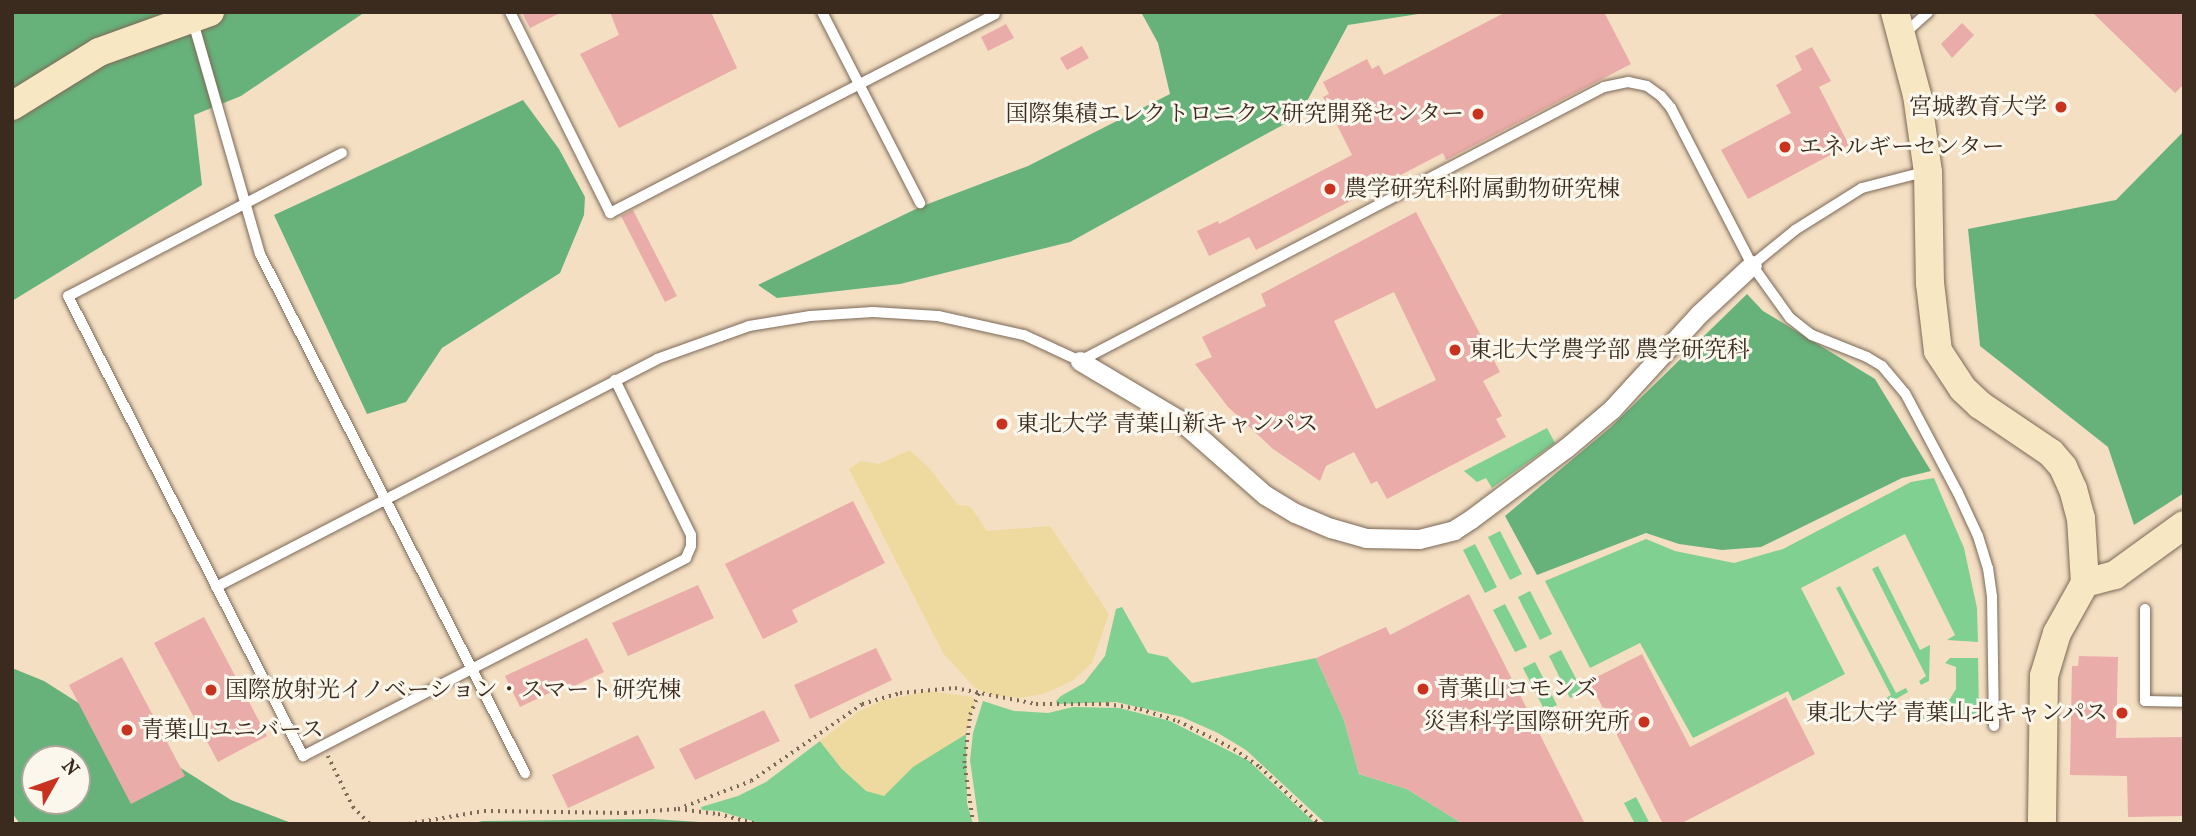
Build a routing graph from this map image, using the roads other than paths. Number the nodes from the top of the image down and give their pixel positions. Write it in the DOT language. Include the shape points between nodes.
graph roads {
  1 [pos="509,12"];
  2 [pos="822,12"];
  3 [pos="1928,12"];
  4 [pos="995,14"];
  5 [pos="201,15"];
  6 [pos="1899,24"];
  7 [pos="860,85"];
  8 [pos="12,106"];
  9 [pos="342,153"];
  10 [pos="1928,172"];
  11 [pos="244,203"];
  12 [pos="920,203"];
  13 [pos="1752,265"];
  14 [pos="1080,361"];
  15 [pos="615,380"];
  16 [pos="385,500"];
  17 [pos="2184,525"];
  18 [pos="2085,583"];
  19 [pos="216,587"];
  20 [pos="2145,609"];
  21 [pos="472,668"];
  22 [pos="2184,702"];
  23 [pos="1994,726"];
  24 [pos="525,773"];
  25 [pos="2042,824"];
  1 -- 7 [label="lane" via="610,212"];
  2 -- 7 [label="lane"];
  3 -- 6 [label="lane"];
  4 -- 7 [label="lane"];
  5 -- 8 [label="street" via="99,52"];
  5 -- 11 [label="lane"];
  6 -- 10 [label="street" via="1917,95"];
  7 -- 12 [label="lane"];
  9 -- 11 [label="lane"];
  10 -- 13 [label="lane" via="1862,188"];
  10 -- 18 [label="street" via="1930,283 1938,351 1949,371 1980,405 2036,440 2063,467 2081,518"];
  11 -- 16 [label="lane" via="260,254"];
  11 -- 19 [label="lane" via="68,296"];
  13 -- 14 [label="street" via="1699,314 1612,409 1566,449 1454,530 1419,539 1366,538 1296,513 1265,495 1181,421"];
  13 -- 14 [label="lane" via="1671,108 1647,86 1628,82 1604,87"];
  13 -- 23 [label="lane" via="1790,318 1812,335 1867,357 1896,379 1930,439 1978,536 1988,568"];
  14 -- 15 [label="lane" via="1024,335 986,325 939,316 873,313 810,316 749,326 692,344"];
  15 -- 16 [label="lane"];
  15 -- 21 [label="lane" via="691,535 686,558"];
  16 -- 19 [label="lane"];
  16 -- 21 [label="lane"];
  17 -- 18 [label="street" via="2115,575"];
  18 -- 25 [label="street" via="2053,642 2044,676"];
  19 -- 21 [label="lane" via="303,756"];
  20 -- 22 [label="lane" via="2145,701"];
  21 -- 24 [label="lane"];
}
